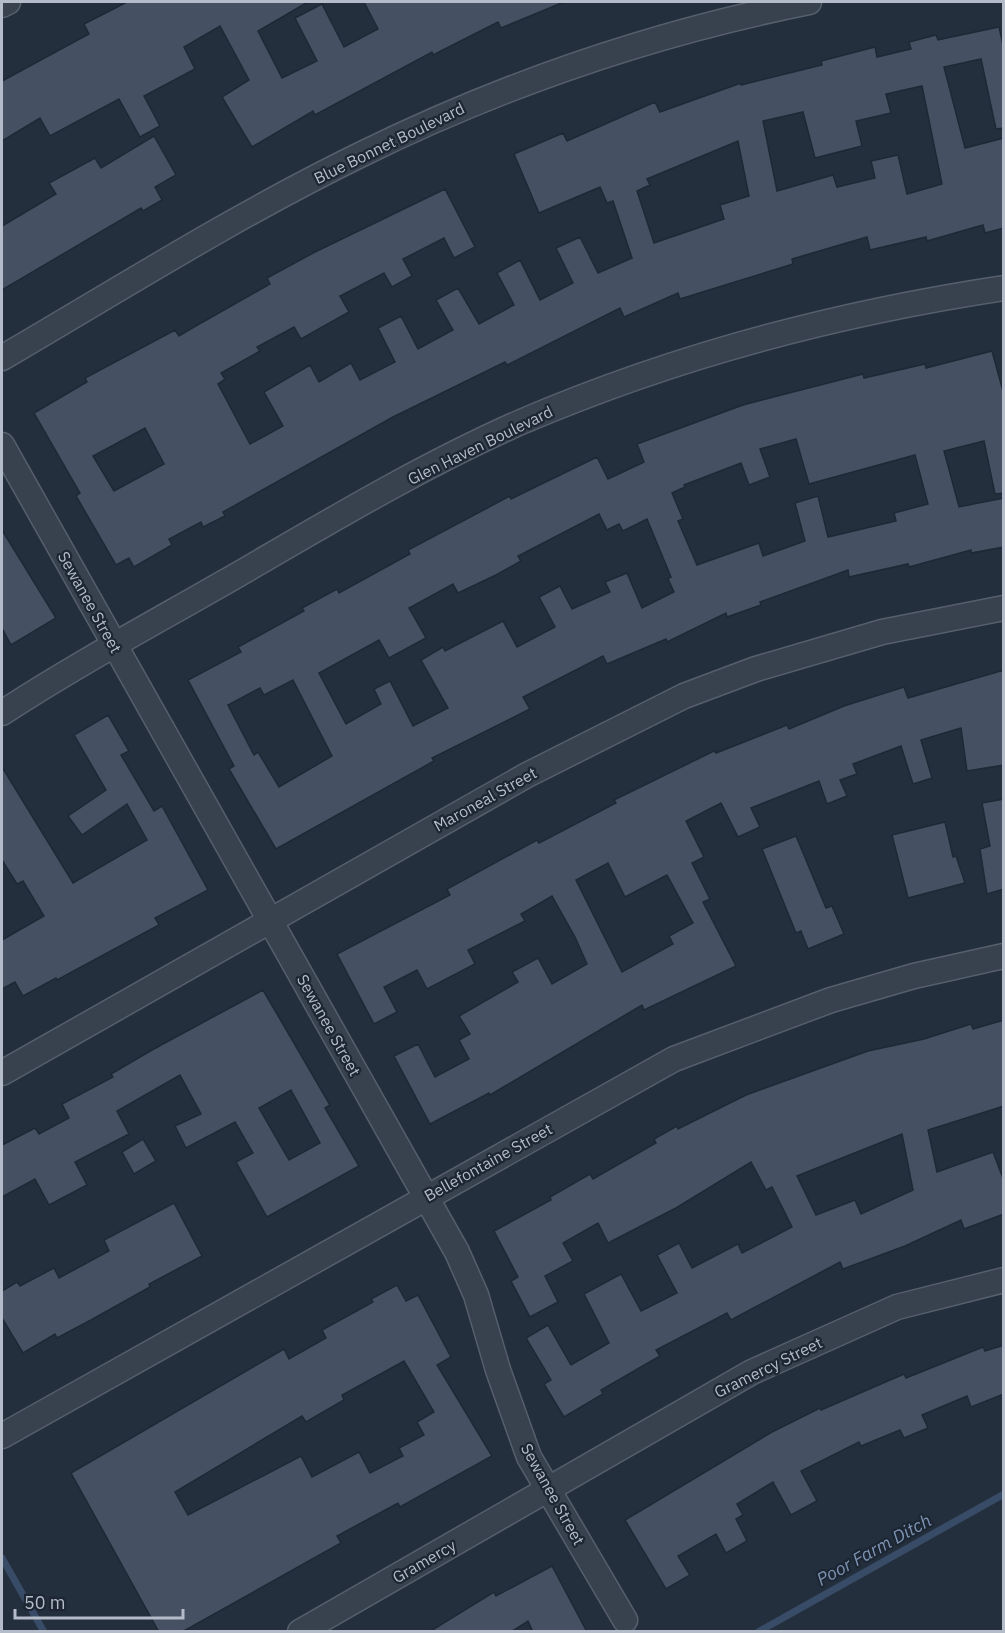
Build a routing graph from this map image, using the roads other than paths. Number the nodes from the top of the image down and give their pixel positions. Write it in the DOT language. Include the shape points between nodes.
graph roads {
  1 [pos="8,2"];
  2 [pos="808,2"];
  3 [pos="2,5"];
  4 [pos="1004,288"];
  5 [pos="2,358"];
  6 [pos="2,445"];
  7 [pos="1004,608"];
  8 [pos="115,645"];
  9 [pos="2,712"];
  10 [pos="271,922"];
  11 [pos="1004,956"];
  12 [pos="2,1073"];
  13 [pos="426,1197"];
  14 [pos="1004,1280"];
  15 [pos="2,1436"];
  16 [pos="548,1490"];
  17 [pos="625,1620"];
  18 [pos="300,1632"];
  1 -- 3 [label="street"];
  2 -- 5 [label="street, Blue Bonnet Boulevard" via="702,26 593,59 466,106 359,155 254,211"];
  4 -- 8 [label="street, Glen Haven Boulevard" via="923,300 790,331 614,385 450,456"];
  6 -- 8 [label="street, Sewanee Street"];
  7 -- 10 [label="street, Maroneal Street" via="882,632 756,669 684,696 527,775"];
  8 -- 9 [label="street, Glen Haven Boulevard"];
  8 -- 10 [label="street, Sewanee Street"];
  10 -- 12 [label="street, Maroneal Street"];
  10 -- 13 [label="street, Sewanee Street"];
  11 -- 13 [label="street, Bellefontaine Street" via="831,1000 674,1059"];
  13 -- 15 [label="street, Bellefontaine Street"];
  13 -- 16 [label="street, Sewanee Street" via="476,1295 529,1457"];
  14 -- 16 [label="street, Gramercy Street" via="897,1307 762,1367"];
  16 -- 17 [label="street, Sewanee Street"];
  16 -- 18 [label="street, Gramercy"];
}
